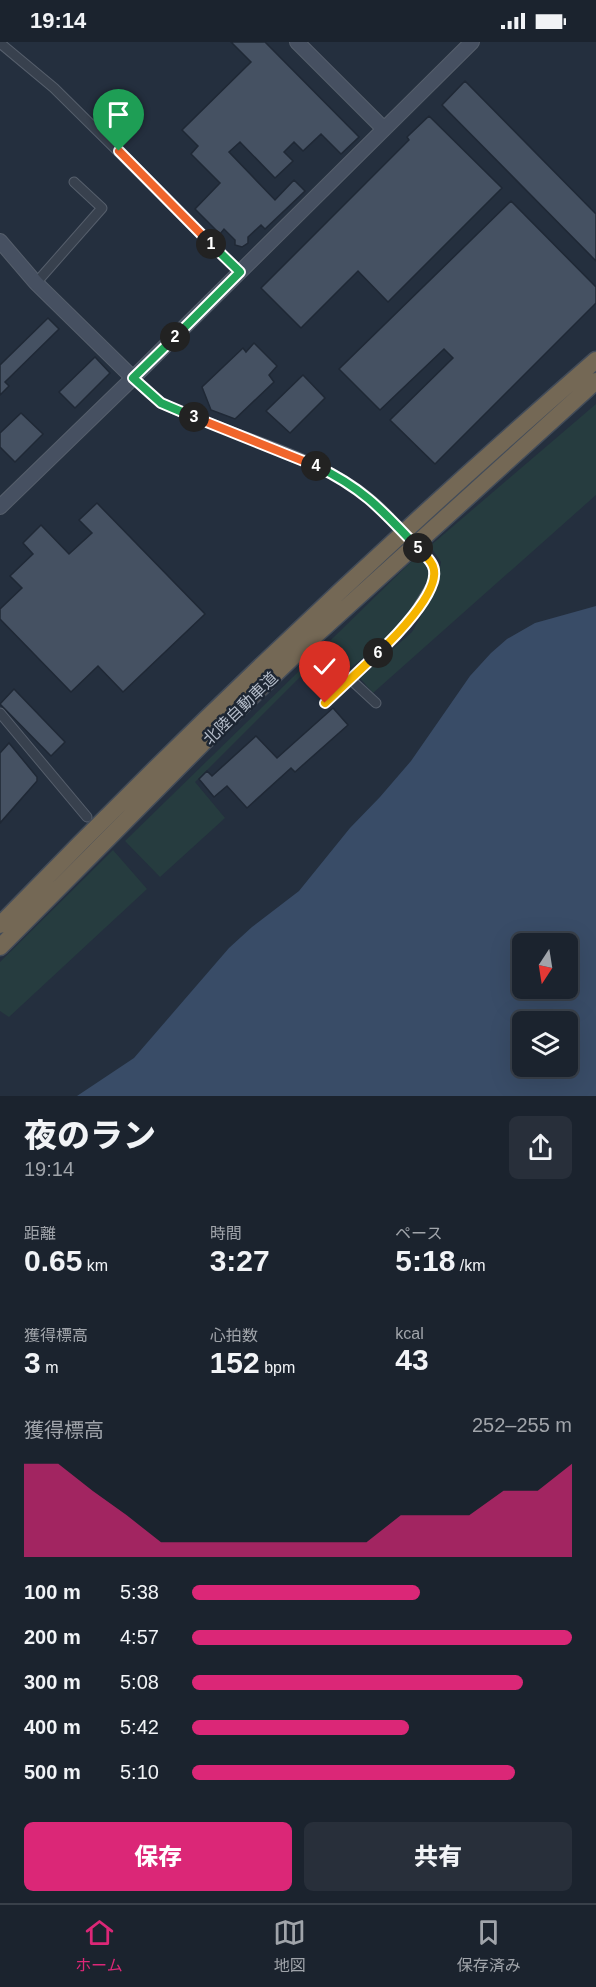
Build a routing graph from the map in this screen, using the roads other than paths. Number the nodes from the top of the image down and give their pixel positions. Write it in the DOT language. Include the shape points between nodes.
graph roads {
  1 [pos="297,42"];
  2 [pos="472,42"];
  3 [pos="0,43"];
  4 [pos="384,129"];
  5 [pos="74,182"];
  6 [pos="0,242"];
  7 [pos="240,272"];
  8 [pos="36,283"];
  9 [pos="596,360"];
  10 [pos="133,378"];
  11 [pos="596,381"];
  12 [pos="0,507"];
  13 [pos="351,679"];
  14 [pos="375,702"];
  15 [pos="325,703"];
  16 [pos="0,713"];
  17 [pos="87,817"];
  18 [pos="0,925"];
  19 [pos="0,947"];
  1 -- 4 [label="street"];
  2 -- 4 [label="street"];
  3 -- 7 [label="street" via="54,88"];
  4 -- 7 [label="street"];
  5 -- 8 [label="street" via="102,208"];
  6 -- 8 [label="street"];
  7 -- 10 [label="street"];
  8 -- 10 [label="street"];
  9 -- 18 [label="highway, 北陸自動車道" via="303,627 82,840"];
  10 -- 12 [label="street"];
  10 -- 13 [label="street, bridge" via="161,403 302,459 360,490 429,560 434,568 434,581 428,593 395,637"];
  11 -- 19 [label="highway, 北陸自動車道" via="317,634"];
  13 -- 14 [label="street"];
  13 -- 15 [label="street"];
  16 -- 17 [label="street"];
}
